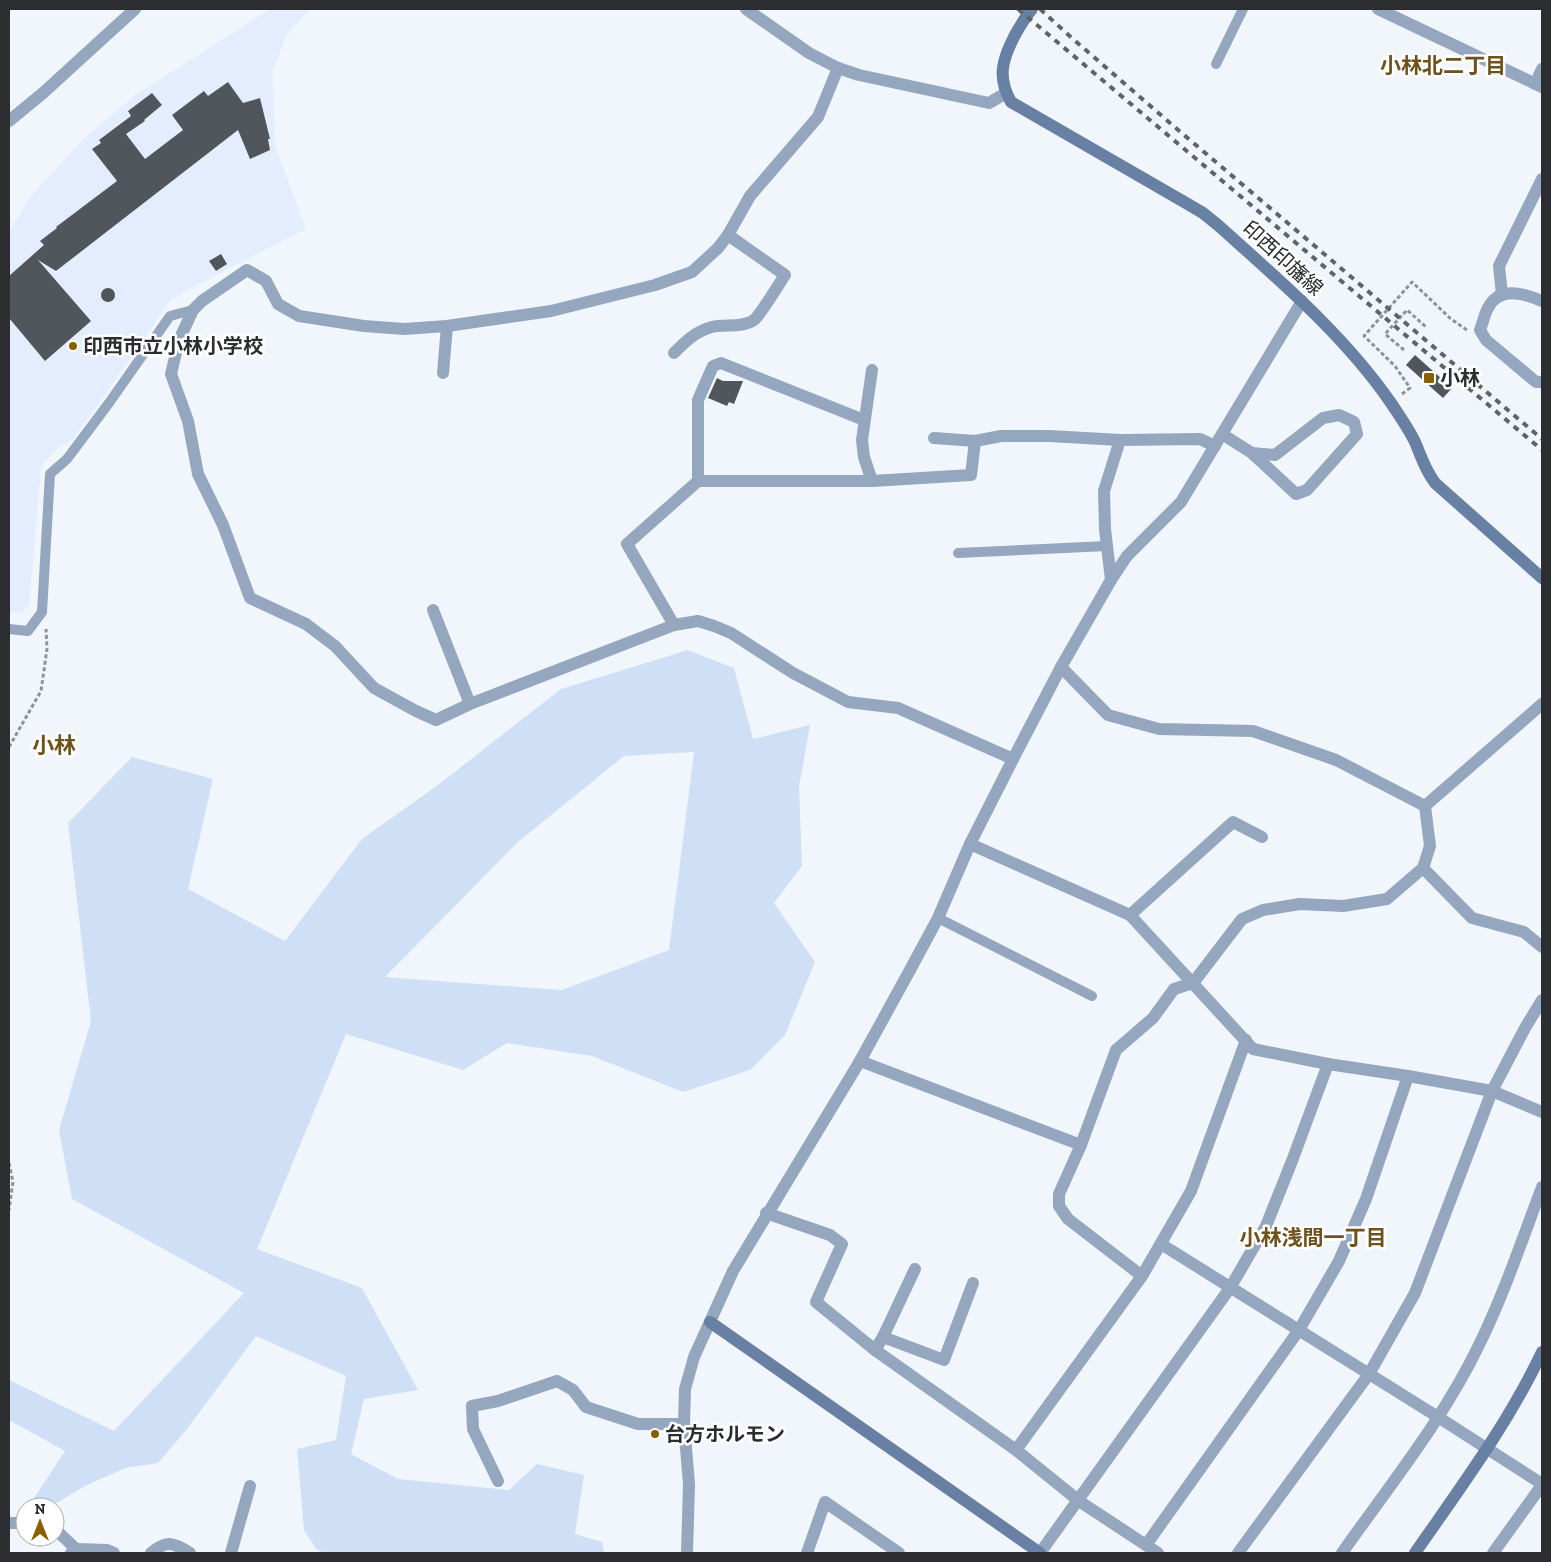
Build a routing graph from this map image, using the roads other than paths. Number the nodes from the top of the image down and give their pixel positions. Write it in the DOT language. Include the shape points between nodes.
graph roads {
  1 [pos="135,9"];
  2 [pos="746,9"];
  3 [pos="1032,9"];
  4 [pos="1243,9"];
  5 [pos="1378,9"];
  6 [pos="1216,64"];
  7 [pos="838,68"];
  8 [pos="1542,69"];
  9 [pos="1539,86"];
  10 [pos="1006,93"];
  11 [pos="9,122"];
  12 [pos="1542,179"];
  13 [pos="728,235"];
  14 [pos="1502,295"];
  15 [pos="1302,301"];
  16 [pos="1542,301"];
  17 [pos="193,310"];
  18 [pos="447,326"];
  19 [pos="674,353"];
  20 [pos="872,370"];
  21 [pos="443,373"];
  22 [pos="1542,382"];
  23 [pos="864,420"];
  24 [pos="1222,434"];
  25 [pos="934,438"];
  26 [pos="1120,440"];
  27 [pos="975,441"];
  28 [pos="1215,446"];
  29 [pos="1252,453"];
  30 [pos="698,481"];
  31 [pos="872,481"];
  32 [pos="1107,546"];
  33 [pos="958,553"];
  34 [pos="1542,578"];
  35 [pos="1111,580"];
  36 [pos="433,610"];
  37 [pos="674,625"];
  38 [pos="9,629"];
  39 [pos="1061,668"];
  40 [pos="470,704"];
  41 [pos="1542,704"];
  42 [pos="1013,759"];
  43 [pos="1425,806"];
  44 [pos="1262,837"];
  45 [pos="970,844"];
  46 [pos="1424,868"];
  47 [pos="1130,915"];
  48 [pos="938,918"];
  49 [pos="1542,947"];
  50 [pos="1193,983"];
  51 [pos="1092,996"];
  52 [pos="1542,1000"];
  53 [pos="1246,1040"];
  54 [pos="860,1061"];
  55 [pos="1328,1064"];
  56 [pos="1408,1076"];
  57 [pos="1492,1091"];
  58 [pos="1542,1112"];
  59 [pos="1081,1145"];
  60 [pos="1542,1187"];
  61 [pos="766,1213"];
  62 [pos="1161,1244"];
  63 [pos="915,1269"];
  64 [pos="1142,1276"];
  65 [pos="973,1283"];
  66 [pos="1230,1288"];
  67 [pos="710,1322"];
  68 [pos="1299,1330"];
  69 [pos="883,1336"];
  70 [pos="875,1350"];
  71 [pos="1542,1352"];
  72 [pos="1369,1374"];
  73 [pos="1438,1417"];
  74 [pos="684,1424"];
  75 [pos="1488,1449"];
  76 [pos="1016,1450"];
  77 [pos="498,1481"];
  78 [pos="1542,1484"];
  79 [pos="250,1486"];
  80 [pos="1079,1501"];
  81 [pos="65,1541"];
  82 [pos="1146,1545"];
  83 [pos="74,1551"];
  84 [pos="114,1553"];
  85 [pos="151,1553"];
  86 [pos="190,1553"];
  87 [pos="231,1553"];
  88 [pos="687,1553"];
  89 [pos="808,1553"];
  90 [pos="899,1553"];
  91 [pos="1040,1553"];
  92 [pos="1158,1553"];
  93 [pos="1238,1553"];
  94 [pos="1342,1553"];
  95 [pos="1415,1553"];
  96 [pos="1493,1553"];
  1 -- 11 [label="street"];
  2 -- 7 [label="street" via="809,53"];
  3 -- 10 [label="main road" via="1006,52 1002,74"];
  4 -- 6 [label="lane"];
  5 -- 9 [label="street"];
  7 -- 10 [label="street" via="989,103"];
  7 -- 13 [label="street" via="818,117 750,196"];
  8 -- 9 [label="street"];
  10 -- 15 [label="main road, 印西印旛線" via="1011,102 1022,109 1203,213"];
  12 -- 14 [label="street" via="1499,266"];
  13 -- 18 [label="street" via="692,272 674,278 551,311"];
  13 -- 19 [label="street" via="785,275 754,320 704,330 688,339"];
  14 -- 16 [label="street" via="1511,292 1527,294"];
  14 -- 22 [label="street" via="1495,297 1487,309 1480,330 1486,340 1536,382"];
  15 -- 24 [label="street"];
  15 -- 34 [label="main road, 印西印旛線" via="1340,340 1391,403 1435,482"];
  17 -- 18 [label="street" via="246,270 266,281 278,304 299,316 404,329"];
  17 -- 38 [label="lane" via="170,316 67,460 50,474 42,612 28,631"];
  17 -- 40 [label="street" via="179,340 171,374 188,422 198,474 223,525 250,598 306,624 335,646 374,688 416,711 436,720"];
  18 -- 21 [label="street"];
  20 -- 23 [label="street"];
  23 -- 30 [label="street" via="721,363 713,366 698,400"];
  23 -- 31 [label="street" via="864,457"];
  24 -- 28 [label="street"];
  24 -- 29 [label="street"];
  25 -- 27 [label="street"];
  26 -- 27 [label="street" via="1000,436"];
  26 -- 28 [label="street" via="1200,439"];
  26 -- 32 [label="street" via="1104,492"];
  27 -- 31 [label="street" via="971,475"];
  28 -- 35 [label="street" via="1181,502 1128,556"];
  29 -- 29 [label="street" via="1275,455 1323,418 1339,415 1354,422 1357,434 1307,490 1296,494"];
  30 -- 31 [label="street"];
  30 -- 37 [label="street" via="627,544"];
  32 -- 33 [label="lane"];
  32 -- 35 [label="street"];
  35 -- 39 [label="street"];
  36 -- 40 [label="street"];
  37 -- 40 [label="street"];
  37 -- 42 [label="street" via="698,621 714,626 848,702 898,708"];
  39 -- 42 [label="street"];
  39 -- 43 [label="street" via="1108,715 1159,729 1253,732 1336,760"];
  41 -- 43 [label="street"];
  42 -- 45 [label="street"];
  43 -- 46 [label="street" via="1430,846"];
  44 -- 47 [label="street" via="1233,822"];
  45 -- 47 [label="street"];
  45 -- 48 [label="street"];
  46 -- 49 [label="street" via="1472,918 1524,932"];
  46 -- 50 [label="street" via="1387,899 1343,906 1300,904 1263,910 1242,919"];
  47 -- 50 [label="street"];
  48 -- 51 [label="lane"];
  48 -- 54 [label="street"];
  50 -- 53 [label="street"];
  50 -- 59 [label="street" via="1174,989 1153,1018 1116,1050"];
  52 -- 57 [label="street"];
  53 -- 55 [label="street" via="1253,1049"];
  53 -- 62 [label="street" via="1191,1191"];
  54 -- 59 [label="street"];
  54 -- 61 [label="street"];
  55 -- 56 [label="street"];
  55 -- 66 [label="street" via="1266,1226"];
  56 -- 57 [label="street"];
  56 -- 68 [label="street" via="1366,1199 1339,1261"];
  57 -- 58 [label="street"];
  57 -- 72 [label="street" via="1415,1293"];
  59 -- 64 [label="street" via="1060,1194 1059,1206 1068,1218"];
  60 -- 73 [label="street" via="1479,1346"];
  61 -- 67 [label="street" via="733,1271"];
  61 -- 70 [label="street" via="830,1235 842,1244 816,1302"];
  62 -- 64 [label="street"];
  62 -- 66 [label="street"];
  63 -- 69 [label="street"];
  64 -- 76 [label="street"];
  65 -- 69 [label="street" via="944,1360"];
  66 -- 68 [label="street"];
  66 -- 80 [label="street"];
  67 -- 74 [label="street" via="694,1357 685,1389"];
  67 -- 91 [label="main road"];
  68 -- 72 [label="street"];
  68 -- 82 [label="street"];
  69 -- 70 [label="street"];
  70 -- 76 [label="street"];
  71 -- 75 [label="main road"];
  72 -- 73 [label="street"];
  72 -- 93 [label="street"];
  73 -- 75 [label="street"];
  73 -- 94 [label="street"];
  74 -- 77 [label="street" via="638,1424 586,1407 573,1390 558,1381 472,1406 473,1429"];
  74 -- 88 [label="street" via="689,1484"];
  75 -- 78 [label="street"];
  75 -- 95 [label="main road"];
  76 -- 80 [label="street"];
  78 -- 96 [label="street"];
  79 -- 87 [label="street"];
  80 -- 82 [label="street"];
  80 -- 91 [label="street"];
  81 -- 83 [label="street"];
  82 -- 92 [label="street"];
  83 -- 84 [label="street" via="107,1550"];
  85 -- 86 [label="street" via="161,1545 173,1544"];
  89 -- 90 [label="street" via="825,1502"];
}
